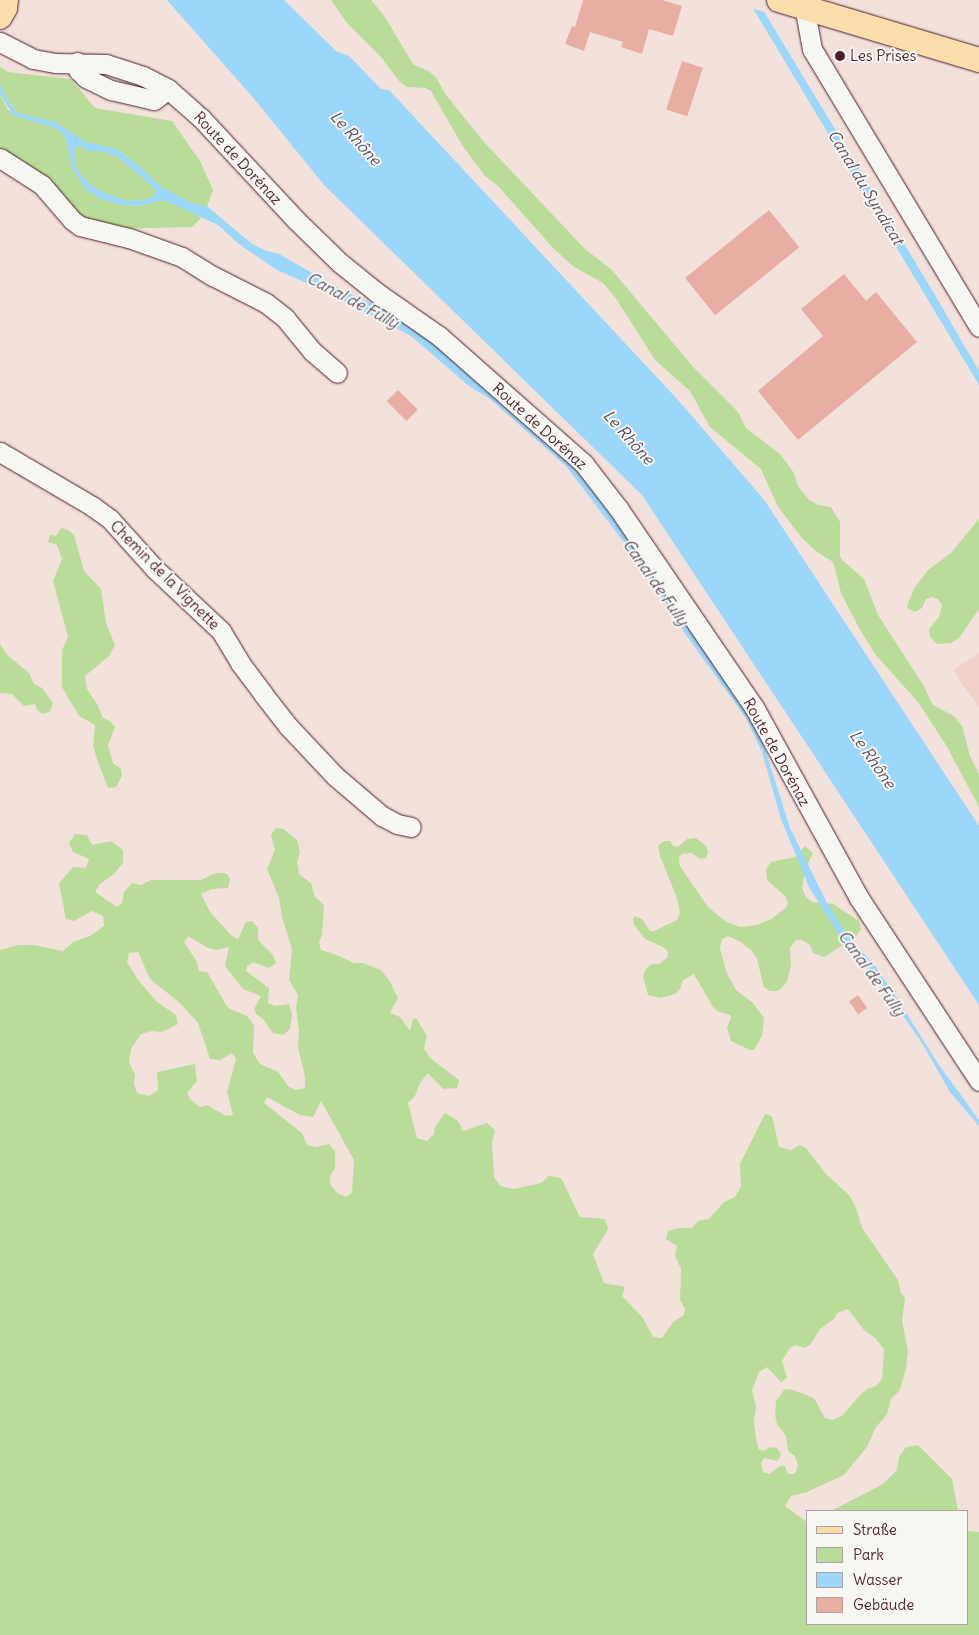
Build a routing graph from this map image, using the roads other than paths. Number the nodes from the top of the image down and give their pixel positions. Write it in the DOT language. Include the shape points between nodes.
graph roads {
  1 [pos="793,2"];
  2 [pos="2,11"];
  3 [pos="4,44"];
  4 [pos="979,60"];
  5 [pos="0,158"];
  6 [pos="979,327"];
  7 [pos="337,373"];
  8 [pos="0,452"];
  9 [pos="411,826"];
  10 [pos="979,1081"];
  1 -- 4 [label="main road"];
  1 -- 6 [label="street" via="812,49"];
  2 -- 3 [label="street, Route de Dorénaz"];
  3 -- 10 [label="street, Route de Dorénaz" via="23,56 44,62 106,64 126,69 168,90 206,122 339,262 439,336 576,457 599,482 754,707 859,898"];
  5 -- 7 [label="street" via="42,185 80,226 129,238 182,257 266,303 285,318 312,351"];
  8 -- 9 [label="street, Chemin de la Vignette" via="110,519 155,569 221,631 240,663 270,702 335,776 382,816 397,824"];
}
